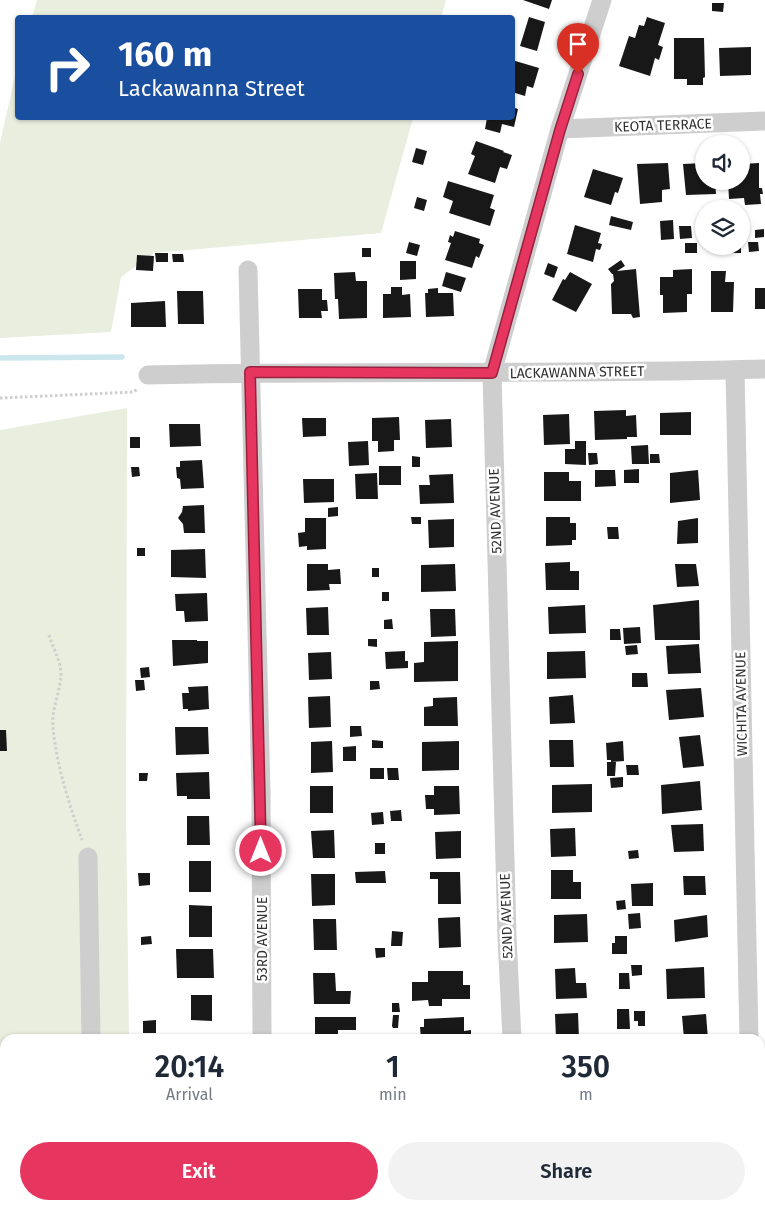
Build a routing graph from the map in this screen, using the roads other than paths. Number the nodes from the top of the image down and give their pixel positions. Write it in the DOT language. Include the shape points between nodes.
graph roads {
  1 [pos="602,0"];
  2 [pos="765,121"];
  3 [pos="560,130"];
  4 [pos="248,270"];
  5 [pos="765,369"];
  6 [pos="735,370"];
  7 [pos="250,372"];
  8 [pos="492,373"];
  9 [pos="148,375"];
  10 [pos="88,857"];
  11 [pos="91,1034"];
  12 [pos="262,1034"];
  13 [pos="512,1034"];
  14 [pos="749,1034"];
  1 -- 3 [label="street, 52ND AVENUE"];
  2 -- 3 [label="street, KEOTA TERRACE"];
  3 -- 8 [label="street, 52ND AVENUE"];
  4 -- 7 [label="street, 53RD AVENUE"];
  5 -- 6 [label="street, LACKAWANNA STREET"];
  6 -- 8 [label="street, LACKAWANNA STREET"];
  6 -- 14 [label="street, WICHITA AVENUE"];
  7 -- 8 [label="street, LACKAWANNA STREET"];
  7 -- 9 [label="street, LACKAWANNA STREET"];
  7 -- 12 [label="street, 53RD AVENUE" via="261,793"];
  8 -- 13 [label="street, 52ND AVENUE"];
  10 -- 11 [label="street"];
}
